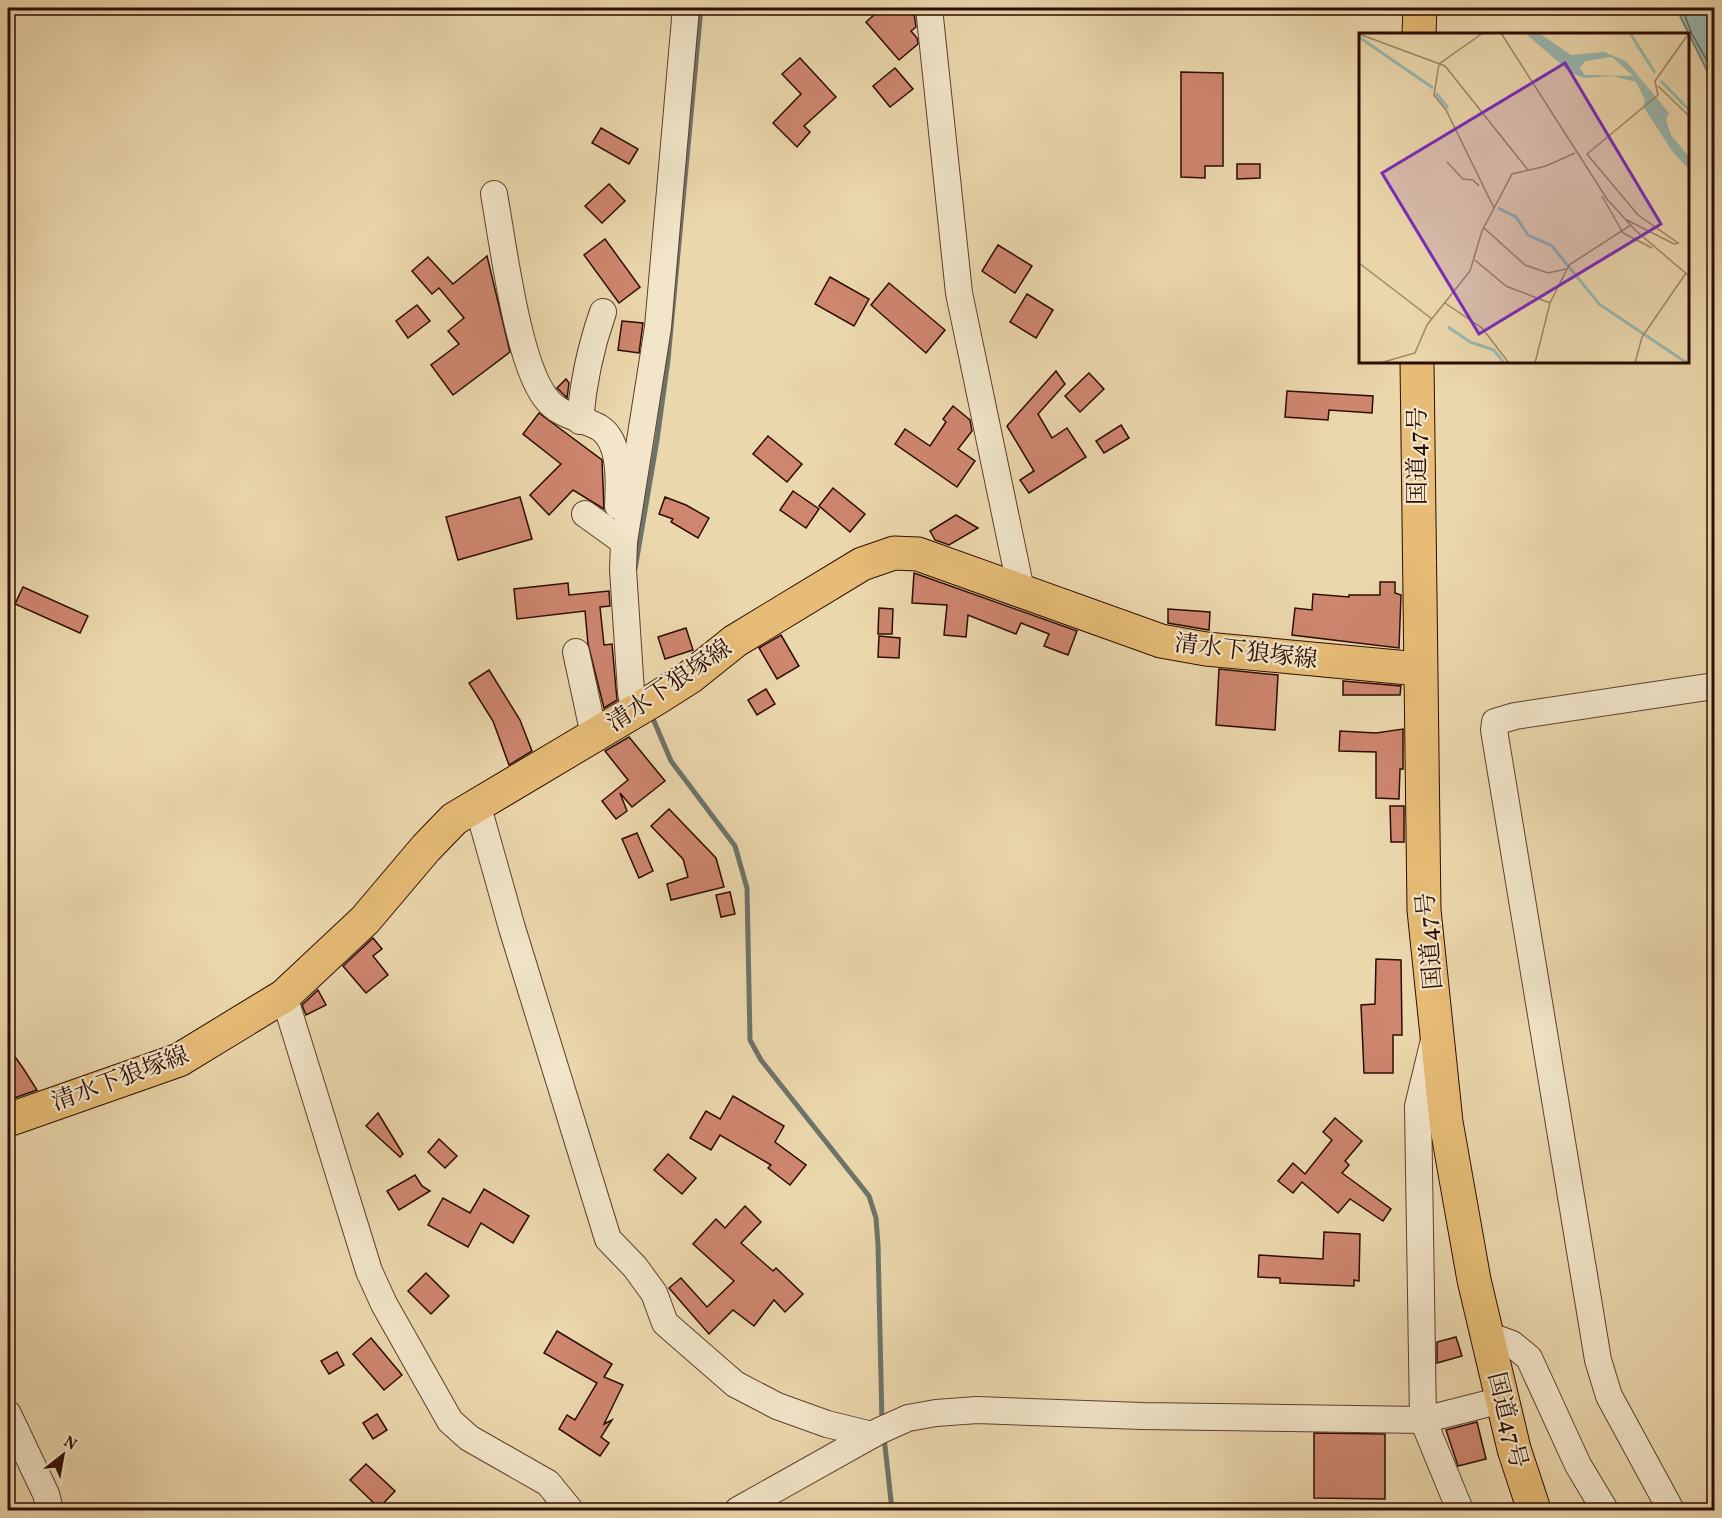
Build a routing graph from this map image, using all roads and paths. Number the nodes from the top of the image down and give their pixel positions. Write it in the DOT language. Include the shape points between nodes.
graph roads {
  1 [pos="686,8"];
  2 [pos="930,8"];
  3 [pos="1420,8"];
  4 [pos="1419,33"];
  5 [pos="494,194"];
  6 [pos="603,312"];
  7 [pos="1417,363"];
  8 [pos="580,421"];
  9 [pos="585,514"];
  10 [pos="624,542"];
  11 [pos="1021,590"];
  12 [pos="576,652"];
  13 [pos="1419,669"];
  14 [pos="1714,686"];
  15 [pos="644,705"];
  16 [pos="594,735"];
  17 [pos="478,807"];
  18 [pos="284,996"];
  19 [pos="1437,1031"];
  20 [pos="8,1120"];
  21 [pos="1487,1335"];
  22 [pos="1502,1400"];
  23 [pos="8,1414"];
  24 [pos="1423,1420"];
  25 [pos="879,1431"];
  26 [pos="50,1510"];
  27 [pos="570,1510"];
  28 [pos="738,1510"];
  29 [pos="1460,1510"];
  30 [pos="1534,1510"];
  31 [pos="1605,1510"];
  32 [pos="1671,1510"];
  1 -- 10 [label="street" via="658,327"];
  2 -- 11 [label="street" via="959,293"];
  3 -- 4 [label="main road"];
  5 -- 8 [label="street" via="521,337 537,385 555,408"];
  6 -- 8 [label="street" via="584,377"];
  7 -- 13 [label="main road, 国道47号"];
  8 -- 10 [label="street" via="601,429 611,443 617,464 617,512"];
  9 -- 10 [label="street"];
  10 -- 15 [label="street" via="627,636"];
  11 -- 13 [label="main road, 清水下狼塚線" via="1161,641 1206,650"];
  11 -- 15 [label="main road, 清水下狼塚線" via="918,554 894,553 862,564 735,641 690,677"];
  12 -- 16 [label="street"];
  13 -- 19 [label="main road, 国道47号" via="1424,910"];
  14 -- 32 [label="street" via="1515,716 1495,722 1494,730 1599,1360 1609,1396"];
  15 -- 16 [label="main road, 清水下狼塚線"];
  16 -- 17 [label="main road, 清水下狼塚線"];
  17 -- 18 [label="main road, 清水下狼塚線" via="454,819 365,920"];
  17 -- 25 [label="street" via="608,1239 654,1293 665,1323 735,1384 777,1406 827,1424"];
  18 -- 20 [label="main road, 清水下狼塚線" via="179,1060"];
  18 -- 27 [label="street" via="369,1271 395,1323 450,1421 469,1438 548,1484"];
  19 -- 21 [label="main road, 国道47号" via="1446,1122"];
  19 -- 24 [label="street" via="1418,1106"];
  21 -- 22 [label="main road, 国道47号"];
  21 -- 31 [label="street" via="1512,1344 1529,1358 1578,1465"];
  22 -- 24 [label="street"];
  22 -- 30 [label="main road, 国道47号"];
  23 -- 26 [label="street"];
  24 -- 25 [label="street" via="977,1410 908,1418"];
  24 -- 29 [label="street"];
  25 -- 28 [label="street"];
}
